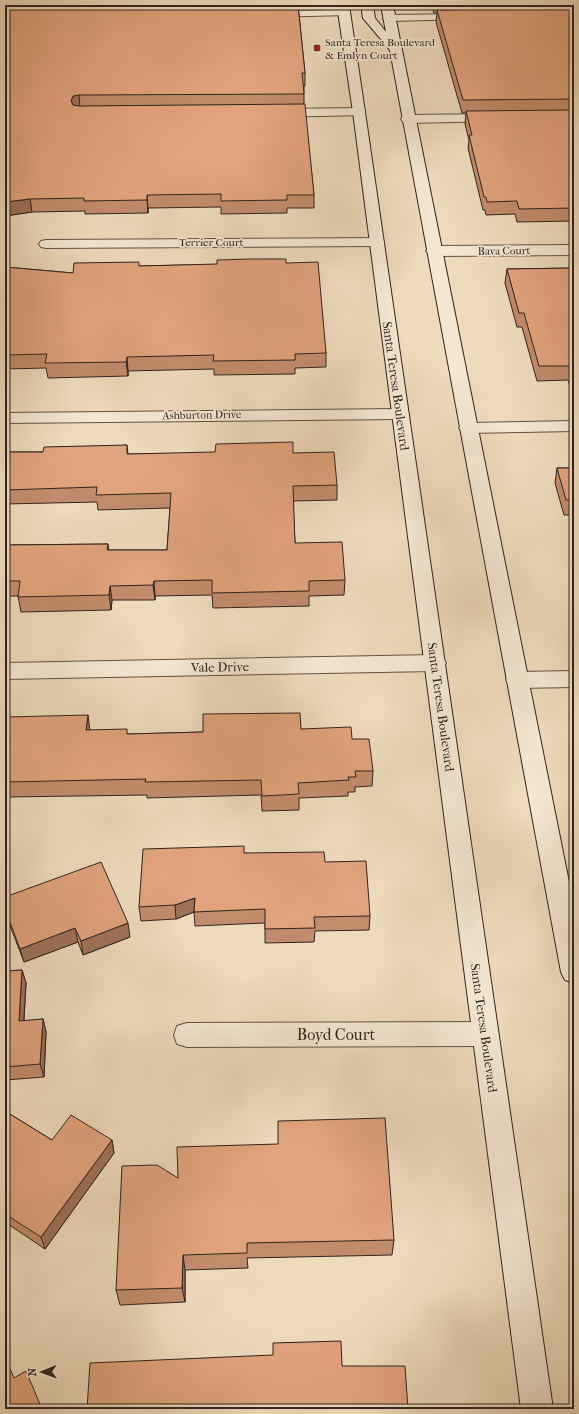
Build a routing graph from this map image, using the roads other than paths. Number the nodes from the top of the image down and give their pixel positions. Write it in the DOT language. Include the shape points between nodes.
graph roads {
  1 [pos="367,5"];
  2 [pos="344,9"];
  3 [pos="388,11"];
  4 [pos="255,14"];
  5 [pos="480,16"];
  6 [pos="394,49"];
  7 [pos="359,112"];
  8 [pos="264,113"];
  9 [pos="511,118"];
  10 [pos="408,119"];
  11 [pos="377,242"];
  12 [pos="46,244"];
  13 [pos="574,250"];
  14 [pos="434,252"];
  15 [pos="400,414"];
  16 [pos="5,418"];
  17 [pos="574,426"];
  18 [pos="468,428"];
  19 [pos="435,663"];
  20 [pos="5,671"];
  21 [pos="574,679"];
  22 [pos="517,680"];
  23 [pos="574,972"];
  24 [pos="485,1034"];
  25 [pos="187,1035"];
  26 [pos="537,1409"];
  1 -- 6 [label="main road" via="369,18"];
  2 -- 4 [label="main road"];
  2 -- 7 [label="main road, Santa Teresa Boulevard"];
  3 -- 5 [label="main road"];
  3 -- 6 [label="main road"];
  6 -- 10 [label="main road"];
  7 -- 8 [label="main road"];
  7 -- 11 [label="main road, Santa Teresa Boulevard"];
  9 -- 10 [label="main road"];
  10 -- 14 [label="main road"];
  11 -- 12 [label="main road, Terrier Court"];
  11 -- 15 [label="main road, Santa Teresa Boulevard"];
  13 -- 14 [label="main road, Bava Court"];
  14 -- 18 [label="main road"];
  15 -- 16 [label="main road, Ashburton Drive"];
  15 -- 19 [label="main road, Santa Teresa Boulevard"];
  17 -- 18 [label="main road"];
  18 -- 22 [label="main road"];
  19 -- 20 [label="main road, Vale Drive"];
  19 -- 24 [label="main road, Santa Teresa Boulevard"];
  21 -- 22 [label="main road"];
  22 -- 23 [label="main road"];
  24 -- 25 [label="main road, Boyd Court"];
  24 -- 26 [label="main road, Santa Teresa Boulevard"];
}
